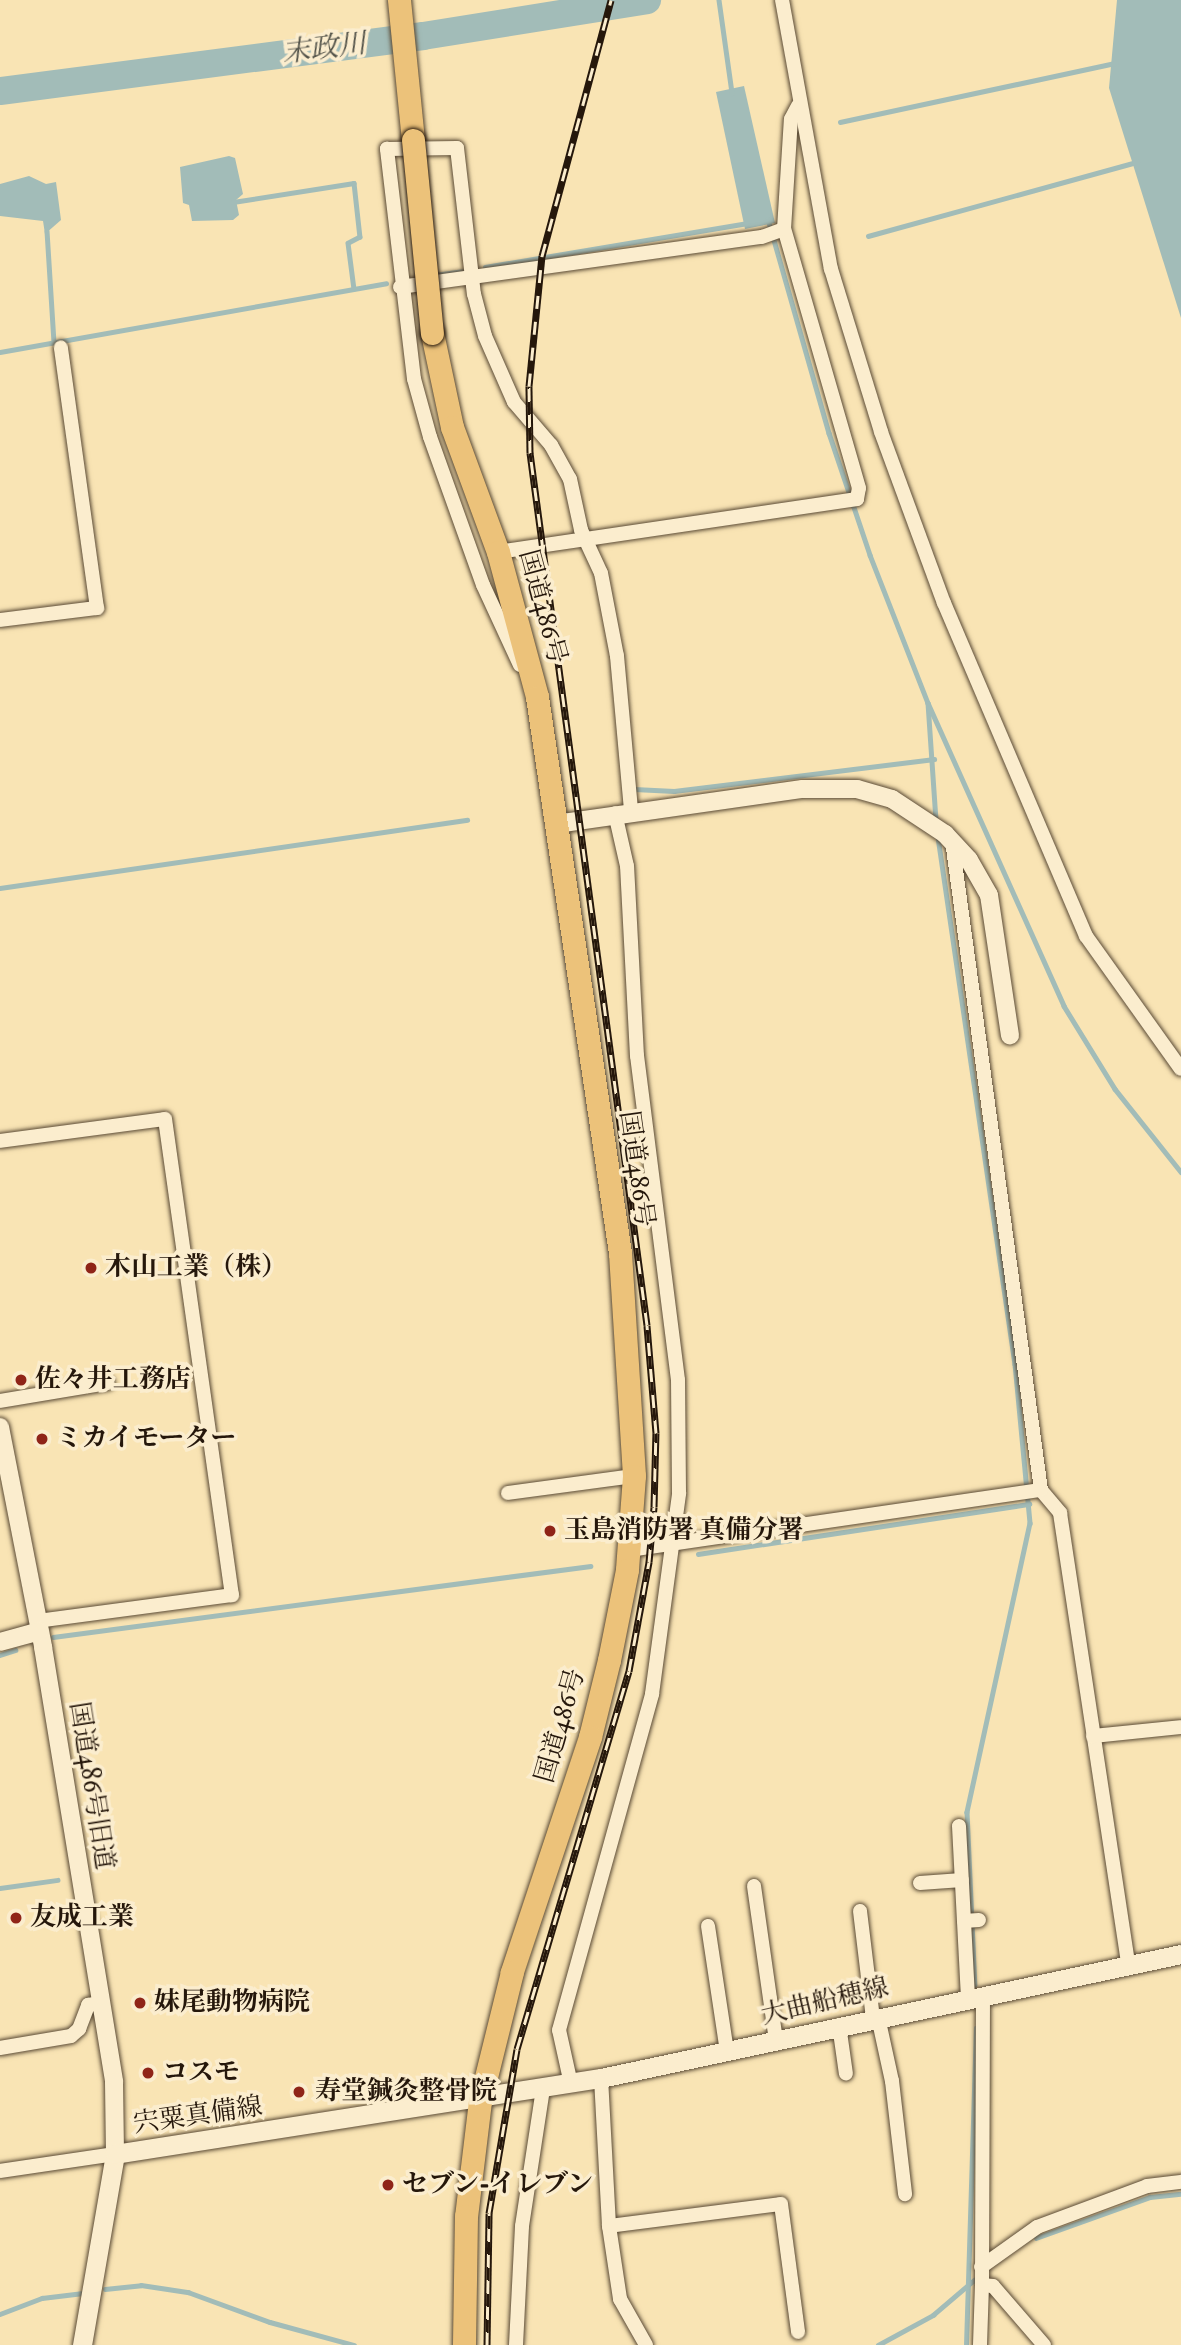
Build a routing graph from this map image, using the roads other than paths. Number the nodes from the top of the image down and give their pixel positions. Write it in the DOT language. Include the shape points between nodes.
graph roads {
  1 [pos="782,0"];
  2 [pos="400,7"];
  3 [pos="798,106"];
  4 [pos="781,230"];
  5 [pos="472,279"];
  6 [pos="400,287"];
  7 [pos="61,347"];
  8 [pos="587,540"];
  9 [pos="498,552"];
  10 [pos="0,620"];
  11 [pos="537,697"];
  12 [pos="623,812"];
  13 [pos="556,824"];
  14 [pos="948,837"];
  15 [pos="1010,1035"];
  16 [pos="1181,1069"];
  17 [pos="0,1141"];
  18 [pos="107,1383"];
  19 [pos="0,1401"];
  20 [pos="0,1427"];
  21 [pos="634,1476"];
  22 [pos="1041,1490"];
  23 [pos="508,1493"];
  24 [pos="676,1544"];
  25 [pos="629,1550"];
  26 [pos="39,1626"];
  27 [pos="0,1642"];
  28 [pos="1181,1727"];
  29 [pos="1093,1736"];
  30 [pos="959,1826"];
  31 [pos="962,1880"];
  32 [pos="920,1883"];
  33 [pos="754,1886"];
  34 [pos="859,1911"];
  35 [pos="708,1926"];
  36 [pos="1181,1954"];
  37 [pos="1128,1965"];
  38 [pos="975,1996"];
  39 [pos="101,2003"];
  40 [pos="876,2017"];
  41 [pos="839,2025"];
  42 [pos="776,2040"];
  43 [pos="0,2048"];
  44 [pos="727,2051"];
  45 [pos="846,2074"];
  46 [pos="601,2078"];
  47 [pos="571,2084"];
  48 [pos="543,2089"];
  49 [pos="480,2101"];
  50 [pos="115,2154"];
  51 [pos="0,2171"];
  52 [pos="1181,2182"];
  53 [pos="905,2194"];
  54 [pos="610,2225"];
  55 [pos="981,2266"];
  56 [pos="982,2285"];
  57 [pos="798,2332"];
  58 [pos="82,2345"];
  59 [pos="464,2345"];
  60 [pos="516,2345"];
  61 [pos="646,2345"];
  62 [pos="980,2345"];
  63 [pos="1044,2345"];
  1 -- 3 [label="street"];
  2 -- 9 [label="highway, 国道486号, bridge" via="432,333 452,427"];
  3 -- 4 [label="street" via="791,118"];
  3 -- 16 [label="street" via="831,270 881,432 944,603 1086,936"];
  4 -- 5 [label="street" via="762,237"];
  4 -- 8 [label="street" via="859,488 851,502"];
  5 -- 6 [label="street"];
  5 -- 6 [label="street" via="457,148 387,149"];
  5 -- 8 [label="street" via="501,379 551,445 570,479"];
  6 -- 11 [label="street" via="414,379 430,438 484,585"];
  7 -- 10 [label="street" via="97,608"];
  8 -- 9 [label="street"];
  8 -- 12 [label="street" via="601,573 617,656"];
  9 -- 11 [label="highway, 国道486号"];
  11 -- 13 [label="highway, 国道486号"];
  12 -- 13 [label="street"];
  12 -- 14 [label="street" via="842,788 891,799"];
  12 -- 24 [label="street" via="637,1056 678,1380"];
  13 -- 21 [label="highway, 国道486号" via="620,1254"];
  14 -- 15 [label="street" via="989,895"];
  14 -- 22 [label="street"];
  17 -- 26 [label="street" via="165,1119 232,1595"];
  18 -- 19 [label="street"];
  20 -- 26 [label="street, 国道486号旧道"];
  21 -- 23 [label="street"];
  21 -- 25 [label="highway, 国道486号"];
  22 -- 24 [label="street"];
  22 -- 29 [label="street" via="1060,1513"];
  24 -- 25 [label="street"];
  24 -- 47 [label="street" via="652,1694 559,2030"];
  25 -- 49 [label="highway, 国道486号" via="620,1612 590,1737 512,1972"];
  26 -- 27 [label="street"];
  26 -- 39 [label="street, 国道486号旧道"];
  28 -- 29 [label="street"];
  29 -- 37 [label="street"];
  30 -- 31 [label="street"];
  31 -- 32 [label="street"];
  31 -- 38 [label="street" via="972,1920"];
  33 -- 42 [label="street"];
  34 -- 40 [label="street"];
  35 -- 44 [label="street"];
  36 -- 37 [label="main road, 大曲船穂線"];
  37 -- 38 [label="main road, 大曲船穂線"];
  38 -- 40 [label="main road, 大曲船穂線"];
  38 -- 55 [label="street"];
  39 -- 43 [label="street" via="88,2005 79,2029 71,2036"];
  39 -- 50 [label="street, 国道486号旧道" via="116,2107"];
  40 -- 41 [label="main road, 大曲船穂線"];
  40 -- 53 [label="street" via="892,2081"];
  41 -- 42 [label="main road, 大曲船穂線"];
  41 -- 45 [label="street"];
  42 -- 44 [label="main road, 大曲船穂線"];
  44 -- 46 [label="main road, 大曲船穂線"];
  46 -- 47 [label="main road, 大曲船穂線"];
  46 -- 54 [label="street"];
  47 -- 48 [label="main road, 大曲船穂線"];
  48 -- 49 [label="main road, 大曲船穂線"];
  48 -- 60 [label="street" via="522,2226"];
  49 -- 50 [label="main road, 宍粟真備線"];
  49 -- 59 [label="highway, 国道486号" via="466,2217"];
  50 -- 51 [label="street"];
  50 -- 58 [label="main road, 宍粟真備線"];
  52 -- 55 [label="street" via="1147,2186 1037,2227"];
  54 -- 57 [label="street" via="780,2204"];
  54 -- 61 [label="street" via="620,2299"];
  55 -- 56 [label="street"];
  56 -- 62 [label="street"];
  56 -- 63 [label="street" via="993,2286"];
}
